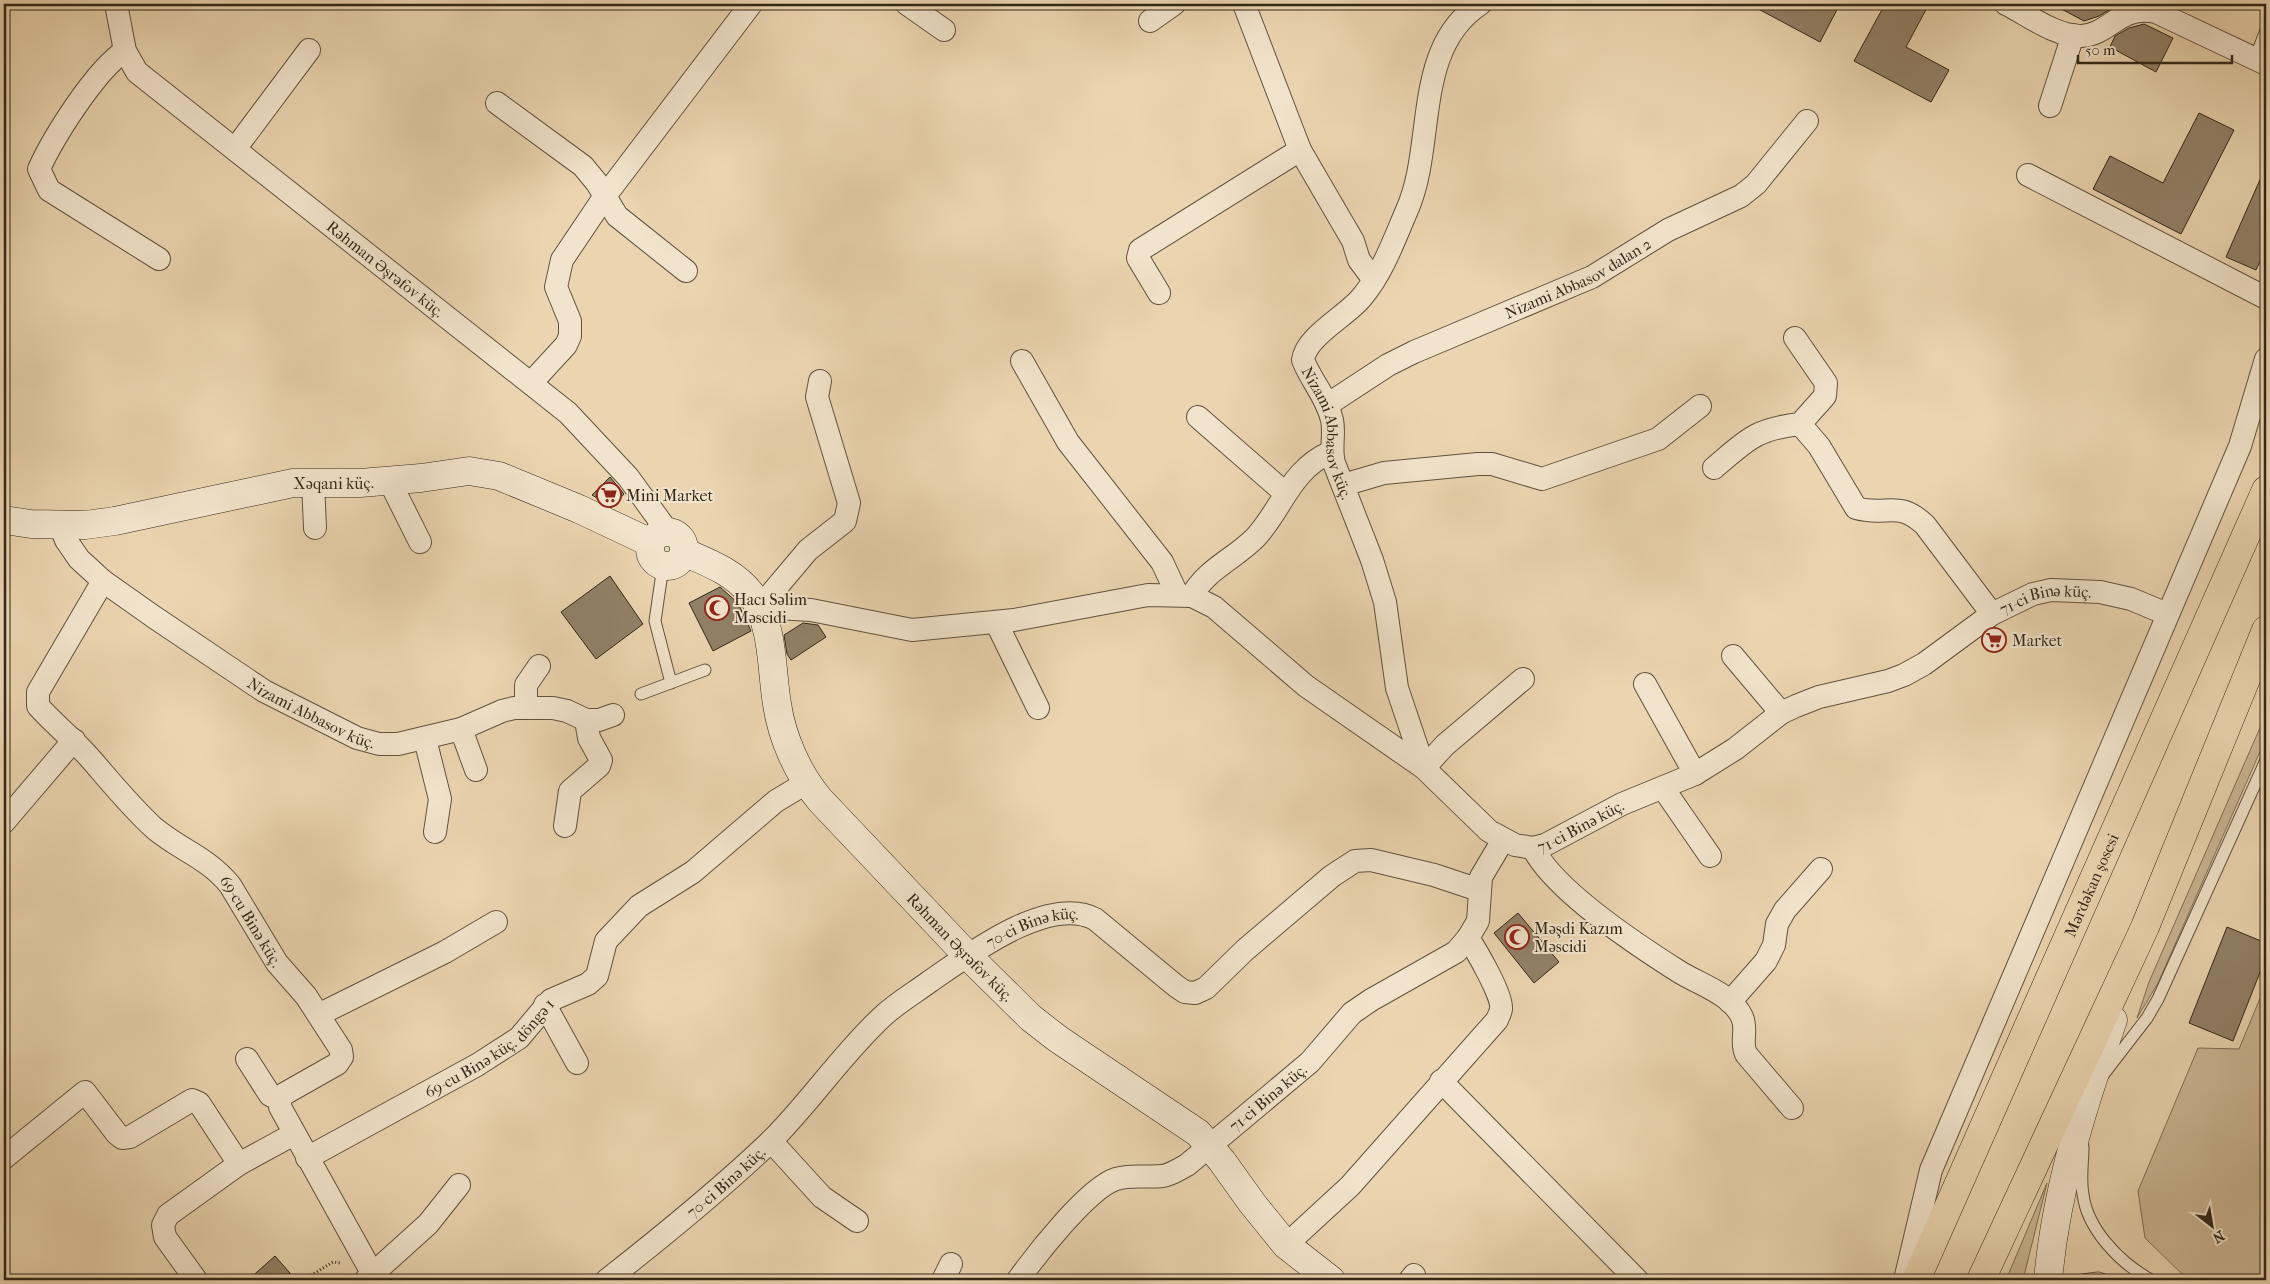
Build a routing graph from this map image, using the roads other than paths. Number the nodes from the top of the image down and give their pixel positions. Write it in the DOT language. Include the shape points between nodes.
graph roads {
  1 [pos="118,4"];
  2 [pos="751,4"];
  3 [pos="907,4"];
  4 [pos="1174,4"];
  5 [pos="1244,4"];
  6 [pos="1480,4"];
  7 [pos="2006,4"];
  8 [pos="1150,21"];
  9 [pos="944,30"];
  10 [pos="2266,30"];
  11 [pos="2073,35"];
  12 [pos="309,50"];
  13 [pos="125,51"];
  14 [pos="2261,62"];
  15 [pos="497,104"];
  16 [pos="2050,106"];
  17 [pos="1807,121"];
  18 [pos="235,149"];
  19 [pos="1300,150"];
  20 [pos="2028,175"];
  21 [pos="605,196"];
  22 [pos="159,259"];
  23 [pos="686,271"];
  24 [pos="1374,280"];
  25 [pos="1159,293"];
  26 [pos="2266,298"];
  27 [pos="1795,338"];
  28 [pos="2266,359"];
  29 [pos="1022,361"];
  30 [pos="820,381"];
  31 [pos="531,383"];
  32 [pos="1327,405"];
  33 [pos="1700,406"];
  34 [pos="1198,417"];
  35 [pos="1800,424"];
  36 [pos="1331,452"];
  37 [pos="1714,468"];
  38 [pos="389,480"];
  39 [pos="313,482"];
  40 [pos="1343,485"];
  41 [pos="2266,490"];
  42 [pos="1285,493"];
  43 [pos="4,520"];
  44 [pos="60,525"];
  45 [pos="315,528"];
  46 [pos="420,542"];
  47 [pos="667,548"];
  48 [pos="103,581"];
  49 [pos="1184,595"];
  50 [pos="760,607"];
  51 [pos="1992,614"];
  52 [pos="2167,614"];
  53 [pos="996,622"];
  54 [pos="2266,630"];
  55 [pos="1733,656"];
  56 [pos="539,666"];
  57 [pos="705,670"];
  58 [pos="1523,679"];
  59 [pos="671,683"];
  60 [pos="1645,684"];
  61 [pos="641,694"];
  62 [pos="526,708"];
  63 [pos="1038,708"];
  64 [pos="1781,713"];
  65 [pos="614,715"];
  66 [pos="586,720"];
  67 [pos="461,729"];
  68 [pos="425,739"];
  69 [pos="74,740"];
  70 [pos="2266,760"];
  71 [pos="1424,768"];
  72 [pos="476,770"];
  73 [pos="1694,774"];
  74 [pos="806,783"];
  75 [pos="1663,788"];
  76 [pos="4,822"];
  77 [pos="565,826"];
  78 [pos="435,832"];
  79 [pos="1503,840"];
  80 [pos="1533,848"];
  81 [pos="1710,856"];
  82 [pos="1821,869"];
  83 [pos="1479,890"];
  84 [pos="496,922"];
  85 [pos="2145,927"];
  86 [pos="1468,938"];
  87 [pos="967,955"];
  88 [pos="1730,1002"];
  89 [pos="545,1005"];
  90 [pos="320,1014"];
  91 [pos="247,1059"];
  92 [pos="577,1063"];
  93 [pos="1441,1082"];
  94 [pos="280,1100"];
  95 [pos="2084,1100"];
  96 [pos="1792,1108"];
  97 [pos="294,1134"];
  98 [pos="2062,1140"];
  99 [pos="771,1141"];
  100 [pos="1210,1146"];
  101 [pos="2052,1154"];
  102 [pos="4,1158"];
  103 [pos="307,1158"];
  104 [pos="239,1164"];
  105 [pos="459,1185"];
  106 [pos="857,1222"];
  107 [pos="2002,1238"];
  108 [pos="1286,1245"];
  109 [pos="372,1279"];
  110 [pos="196,1280"];
  111 [pos="607,1280"];
  112 [pos="1018,1280"];
  113 [pos="1331,1280"];
  114 [pos="1637,1280"];
  115 [pos="1905,1280"];
  116 [pos="1916,1280"];
  117 [pos="1981,1280"];
  118 [pos="2048,1280"];
  119 [pos="2083,1280"];
  120 [pos="2104,1280"];
  121 [pos="2151,1280"];
  1 -- 13 [label="street, Rəhman Əşrəfov küç."];
  2 -- 21 [label="street"];
  3 -- 9 [label="street"];
  4 -- 8 [label="street"];
  5 -- 19 [label="street"];
  6 -- 24 [label="street, Nizami Abbasov küç." via="1453,32 1438,62 1428,105 1418,178 1410,205"];
  7 -- 11 [label="street" via="2056,30"];
  10 -- 14 [label="lane"];
  11 -- 14 [label="street" via="2094,32 2129,12 2142,9 2156,12"];
  11 -- 16 [label="street"];
  12 -- 18 [label="street"];
  13 -- 18 [label="street, Rəhman Əşrəfov küç." via="137,72 148,82"];
  13 -- 22 [label="street" via="105,68 50,145 39,169 48,190"];
  15 -- 21 [label="street" via="583,166"];
  17 -- 32 [label="street, Nizami Abbasov dalan 2" via="1756,184 1741,196 1668,230 1592,277 1388,365"];
  18 -- 31 [label="street, Rəhman Əşrəfov küç."];
  19 -- 24 [label="street" via="1353,241 1359,260"];
  19 -- 25 [label="street" via="1140,250 1138,258"];
  20 -- 26 [label="street"];
  21 -- 23 [label="street" via="624,223"];
  21 -- 31 [label="street" via="577,234 562,260 557,278 556,287 570,321 570,336 566,345"];
  24 -- 32 [label="street, Nizami Abbasov küç." via="1356,304 1315,338 1304,353 1306,367"];
  27 -- 35 [label="street" via="1826,383 1825,396"];
  28 -- 52 [label="street" via="2240,446"];
  29 -- 49 [label="street" via="1068,442"];
  30 -- 50 [label="street" via="817,397 849,503 848,514 838,528 791,567"];
  31 -- 47 [label="street, Rəhman Əşrəfov küç." via="568,413 604,449 646,499"];
  32 -- 36 [label="street, Nizami Abbasov küç." via="1332,421"];
  33 -- 40 [label="street" via="1658,439 1542,479 1492,464 1478,464 1384,473"];
  34 -- 42 [label="street"];
  35 -- 37 [label="street" via="1774,427 1752,436"];
  35 -- 51 [label="street" via="1819,446 1856,508 1902,510 1913,514 1925,525"];
  36 -- 40 [label="street, Nizami Abbasov küç."];
  36 -- 42 [label="street" via="1310,463"];
  38 -- 39 [label="street, Xəqani küç."];
  38 -- 46 [label="street"];
  38 -- 47 [label="street, Xəqani küç." via="469,470 487,472"];
  39 -- 44 [label="street, Xəqani küç." via="277,486 115,521"];
  39 -- 45 [label="street"];
  40 -- 71 [label="street, Nizami Abbasov küç." via="1385,602 1397,688"];
  41 -- 116 [label="highway, Mərdəkan şosesi"];
  42 -- 49 [label="street" via="1257,535 1241,552"];
  43 -- 44 [label="street, Xəqani küç."];
  44 -- 48 [label="street, Nizami Abbasov küç." via="72,550"];
  47 -- 50 [label="street, Rəhman Əşrəfov küç." via="733,576"];
  47 -- 59 [label="lane" via="655,621"];
  48 -- 68 [label="street, Nizami Abbasov küç." via="246,680 357,738 379,744"];
  48 -- 69 [label="street, 69-cu Binə küç." via="38,692 38,706"];
  49 -- 53 [label="street" via="1132,597 1043,616"];
  49 -- 71 [label="street" via="1214,607 1306,686"];
  50 -- 53 [label="street" via="811,610 912,630"];
  50 -- 74 [label="street, Rəhman Əşrəfov küç." via="768,632 781,724"];
  51 -- 52 [label="street, 71-ci Binə küç." via="2033,594 2072,590 2131,599"];
  51 -- 64 [label="street, 71-ci Binə küç." via="1904,675 1819,697"];
  52 -- 115 [label="street" via="1932,1170"];
  53 -- 63 [label="street"];
  54 -- 85 [label="highway"];
  55 -- 64 [label="street"];
  56 -- 62 [label="street" via="526,685"];
  57 -- 59 [label="lane"];
  58 -- 71 [label="street" via="1445,745"];
  59 -- 61 [label="lane"];
  60 -- 73 [label="street"];
  62 -- 66 [label="street, Nizami Abbasov küç." via="566,710"];
  62 -- 67 [label="street, Nizami Abbasov küç." via="502,711"];
  64 -- 73 [label="street, 71-ci Binə küç." via="1735,749"];
  65 -- 66 [label="street"];
  66 -- 77 [label="street" via="589,738 601,760 570,791"];
  67 -- 68 [label="street, Nizami Abbasov küç."];
  67 -- 72 [label="street"];
  68 -- 78 [label="street" via="440,799"];
  69 -- 76 [label="street"];
  69 -- 90 [label="street, 69-cu Binə küç." via="154,828 208,862 221,874 277,963"];
  70 -- 95 [label="lane" via="2158,1000"];
  71 -- 79 [label="street, Nizami Abbasov küç."];
  73 -- 75 [label="street, 71-ci Binə küç."];
  74 -- 87 [label="street, Rəhman Əşrəfov küç."];
  74 -- 89 [label="street, 69-cu Binə küç. döngə 1" via="776,801 693,872 639,906 606,941 597,976 588,984"];
  75 -- 80 [label="street, 71-ci Binə küç." via="1622,804 1558,839"];
  75 -- 81 [label="street"];
  79 -- 80 [label="street, 71-ci Binə küç."];
  79 -- 83 [label="street, 71-ci Binə küç." via="1488,862"];
  80 -- 88 [label="street" via="1545,868 1606,921 1678,972"];
  82 -- 88 [label="street" via="1785,910 1777,924 1774,945 1766,961"];
  83 -- 86 [label="street, 71-ci Binə küç." via="1478,921"];
  83 -- 87 [label="street, 70-ci Binə küç." via="1371,860 1355,861 1332,876 1245,950 1206,988 1195,993 1185,992 1176,986 1085,913 1069,912 1034,921"];
  84 -- 90 [label="street"];
  85 -- 95 [label="street"];
  85 -- 107 [label="highway"];
  86 -- 93 [label="street" via="1499,998 1501,1009 1497,1020"];
  86 -- 100 [label="street, 71-ci Binə küç." via="1450,956 1352,1014 1310,1062"];
  87 -- 99 [label="street, 70-ci Binə küç." via="884,1015"];
  87 -- 100 [label="street, Rəhman Əşrəfov küç." via="1031,1018 1180,1120"];
  88 -- 96 [label="street" via="1742,1018 1745,1028 1742,1044 1746,1054"];
  89 -- 92 [label="street"];
  89 -- 103 [label="street, 69-cu Binə küç. döngə 1" via="519,1038 500,1051"];
  90 -- 94 [label="street, 69-cu Binə küç." via="342,1057 337,1064 284,1094"];
  91 -- 94 [label="street" via="270,1095"];
  93 -- 108 [label="street" via="1350,1186"];
  93 -- 114 [label="street"];
  94 -- 97 [label="street" via="280,1107"];
  95 -- 98 [label="lane"];
  95 -- 118 [label="street" via="2063,1187"];
  95 -- 121 [label="lane" via="2082,1192 2086,1212 2097,1231 2118,1254"];
  97 -- 103 [label="street"];
  97 -- 104 [label="street"];
  99 -- 106 [label="street" via="822,1197"];
  99 -- 111 [label="street, 70-ci Binə küç."];
  100 -- 108 [label="street, Rəhman Əşrəfov küç."];
  100 -- 112 [label="street, 71-ci Binə küç." via="1187,1165 1163,1176 1115,1179 1098,1190"];
  101 -- 107 [label="lane"];
  102 -- 104 [label="street" via="85,1092 122,1138 130,1137 192,1100 199,1103"];
  103 -- 109 [label="street"];
  104 -- 110 [label="street" via="178,1206 163,1225 165,1237"];
  105 -- 109 [label="street" via="428,1224"];
  107 -- 117 [label="highway"];
  108 -- 113 [label="street, Rəhman Əşrəfov küç."];
  119 -- 120 [label="lane"];
}
